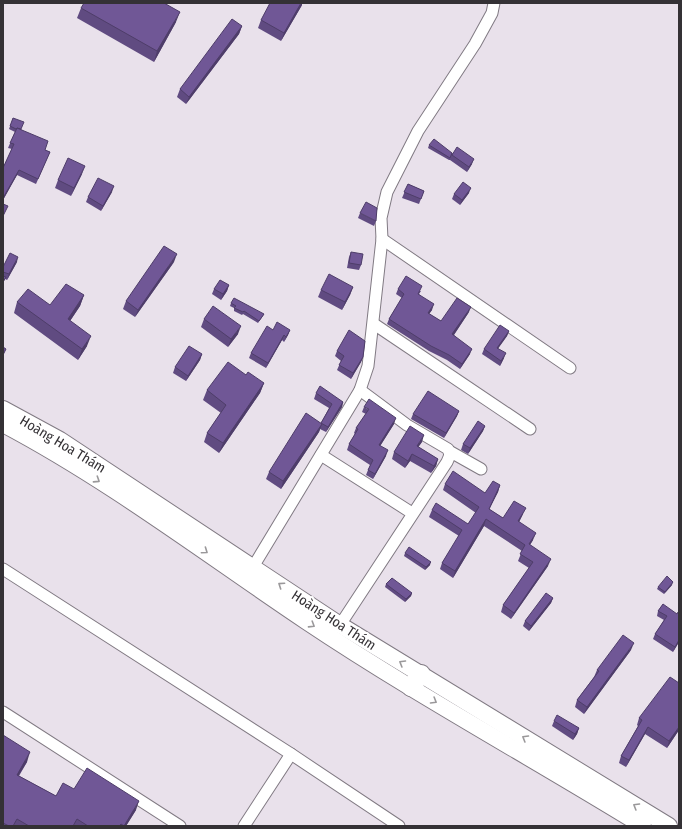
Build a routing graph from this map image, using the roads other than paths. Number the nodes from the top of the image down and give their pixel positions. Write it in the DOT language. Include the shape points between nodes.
graph roads {
  1 [pos="494,3"];
  2 [pos="382,239"];
  3 [pos="374,324"];
  4 [pos="570,368"];
  5 [pos="360,390"];
  6 [pos="3,409"];
  7 [pos="3,424"];
  8 [pos="530,429"];
  9 [pos="449,451"];
  10 [pos="321,455"];
  11 [pos="481,469"];
  12 [pos="412,513"];
  13 [pos="253,566"];
  14 [pos="3,569"];
  15 [pos="340,625"];
  16 [pos="416,681"];
  17 [pos="3,712"];
  18 [pos="291,754"];
  19 [pos="180,826"];
  20 [pos="244,826"];
  21 [pos="399,826"];
  22 [pos="643,826"];
  23 [pos="669,826"];
  1 -- 2 [label="street" via="492,13 475,44 418,131 387,192 381,218"];
  2 -- 3 [label="street"];
  2 -- 4 [label="street"];
  3 -- 5 [label="street" via="368,366"];
  3 -- 8 [label="street"];
  5 -- 9 [label="street" via="407,425"];
  5 -- 10 [label="street"];
  6 -- 13 [label="main road, Hoàng Hoa Thám" via="60,440"];
  7 -- 16 [label="main road, Hoàng Hoa Thám, one-way" via="76,466 185,537 307,622"];
  9 -- 11 [label="street"];
  9 -- 12 [label="street" via="447,462"];
  10 -- 12 [label="street"];
  10 -- 13 [label="street"];
  12 -- 15 [label="street"];
  15 -- 13 [label="main road, Hoàng Hoa Thám, one-way"];
  14 -- 18 [label="street"];
  16 -- 15 [label="main road, Hoàng Hoa Thám, one-way"];
  16 -- 22 [label="main road, Hoàng Hoa Thám, one-way"];
  23 -- 16 [label="main road, Hoàng Hoa Thám, one-way"];
  17 -- 19 [label="street"];
  18 -- 20 [label="street"];
  18 -- 21 [label="street"];
}
